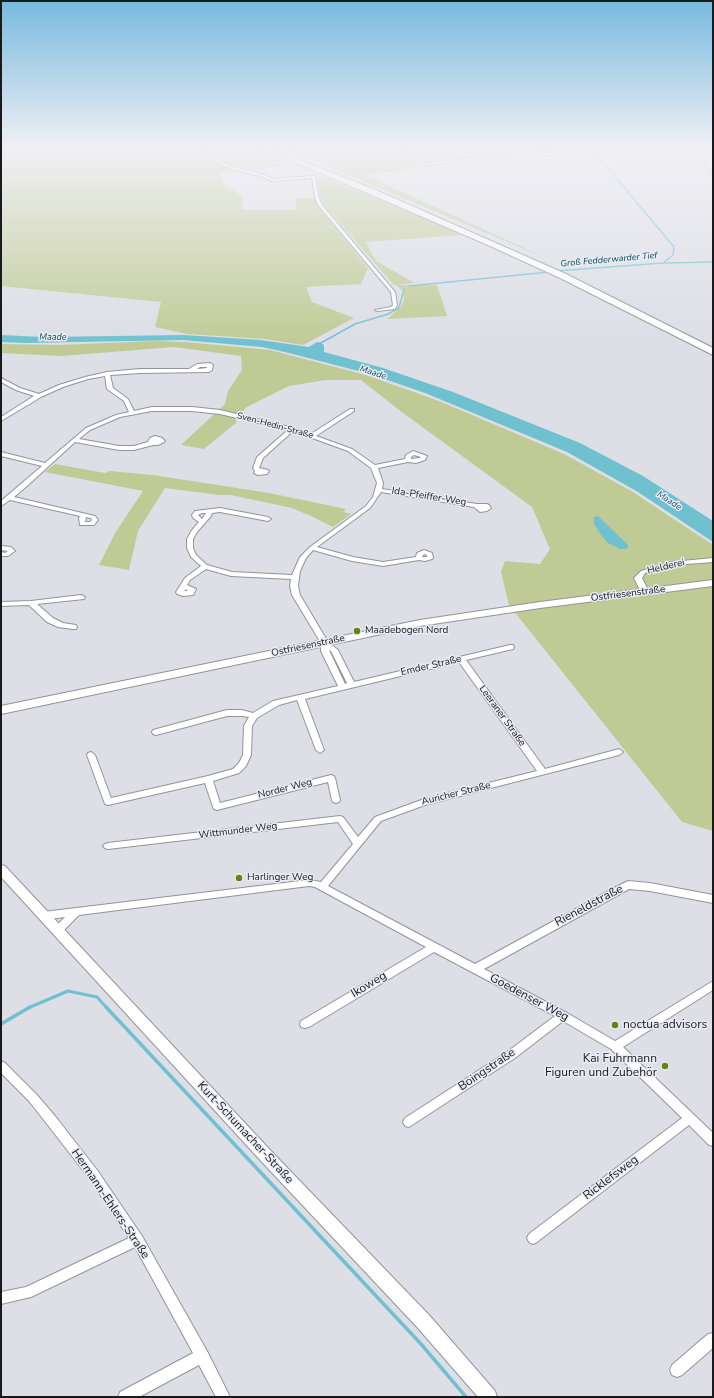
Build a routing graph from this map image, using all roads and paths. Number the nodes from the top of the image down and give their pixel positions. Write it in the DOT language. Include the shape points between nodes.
graph roads {
  1 [pos="329,215"];
  2 [pos="428,215"];
  3 [pos="434,215"];
  4 [pos="546,266"];
  5 [pos="568,276"];
  6 [pos="377,310"];
  7 [pos="713,347"];
  8 [pos="713,352"];
  9 [pos="191,370"];
  10 [pos="106,374"];
  11 [pos="1,380"];
  12 [pos="39,396"];
  13 [pos="352,410"];
  14 [pos="132,413"];
  15 [pos="1,418"];
  16 [pos="292,429"];
  17 [pos="313,436"];
  18 [pos="74,440"];
  19 [pos="153,443"];
  20 [pos="1,454"];
  21 [pos="408,460"];
  22 [pos="46,465"];
  23 [pos="374,467"];
  24 [pos="258,470"];
  25 [pos="379,490"];
  26 [pos="9,498"];
  27 [pos="1,504"];
  28 [pos="478,506"];
  29 [pos="209,512"];
  30 [pos="84,515"];
  31 [pos="268,519"];
  32 [pos="203,522"];
  33 [pos="1,548"];
  34 [pos="312,548"];
  35 [pos="1,554"];
  36 [pos="419,558"];
  37 [pos="713,560"];
  38 [pos="205,566"];
  39 [pos="295,577"];
  40 [pos="713,583"];
  41 [pos="182,588"];
  42 [pos="645,592"];
  43 [pos="81,597"];
  44 [pos="32,603"];
  45 [pos="1,604"];
  46 [pos="73,627"];
  47 [pos="325,643"];
  48 [pos="510,647"];
  49 [pos="461,659"];
  50 [pos="352,685"];
  51 [pos="343,687"];
  52 [pos="300,696"];
  53 [pos="4,710"];
  54 [pos="254,716"];
  55 [pos="156,732"];
  56 [pos="320,750"];
  57 [pos="619,752"];
  58 [pos="91,755"];
  59 [pos="544,772"];
  60 [pos="208,779"];
  61 [pos="336,800"];
  62 [pos="357,843"];
  63 [pos="108,846"];
  64 [pos="1,869"];
  65 [pos="323,886"];
  66 [pos="713,899"];
  67 [pos="76,913"];
  68 [pos="43,916"];
  69 [pos="58,933"];
  70 [pos="434,946"];
  71 [pos="475,969"];
  72 [pos="713,985"];
  73 [pos="563,1016"];
  74 [pos="305,1024"];
  75 [pos="615,1046"];
  76 [pos="1,1066"];
  77 [pos="689,1119"];
  78 [pos="409,1122"];
  79 [pos="713,1141"];
  80 [pos="533,1238"];
  81 [pos="138,1240"];
  82 [pos="1,1298"];
  83 [pos="713,1339"];
  84 [pos="202,1356"];
  85 [pos="677,1370"];
  86 [pos="125,1397"];
  87 [pos="223,1397"];
  88 [pos="489,1397"];
  1 -- 6 [label="street" via="393,292 393,308"];
  2 -- 4 [label="highway"];
  3 -- 4 [label="highway"];
  4 -- 5 [label="highway"];
  5 -- 7 [label="highway"];
  5 -- 8 [label="highway"];
  9 -- 10 [label="street" via="140,370"];
  10 -- 12 [label="street" via="73,382"];
  10 -- 14 [label="street" via="110,389 126,400"];
  11 -- 12 [label="street"];
  12 -- 15 [label="street"];
  13 -- 17 [label="street"];
  14 -- 16 [label="street, Sven-Hedin-Straße" via="170,408 204,410"];
  14 -- 18 [label="street, Sven-Hedin-Straße" via="103,422"];
  16 -- 17 [label="street, Sven-Hedin-Straße"];
  16 -- 24 [label="street" via="260,457 256,468"];
  17 -- 23 [label="street, Sven-Hedin-Straße" via="350,450"];
  18 -- 19 [label="street" via="119,448 134,448"];
  18 -- 22 [label="street, Sven-Hedin-Straße"];
  20 -- 22 [label="street"];
  21 -- 23 [label="street"];
  22 -- 26 [label="street, Sven-Hedin-Straße"];
  23 -- 25 [label="street" via="380,483"];
  25 -- 28 [label="street, Ida-Pfeiffer-Weg"];
  25 -- 34 [label="street" via="368,507"];
  26 -- 27 [label="street, Sven-Hedin-Straße"];
  26 -- 30 [label="street"];
  29 -- 31 [label="street" via="220,510"];
  29 -- 32 [label="street"];
  29 -- 32 [label="street" via="197,512 195,515"];
  32 -- 38 [label="street" via="194,531 190,548 197,561"];
  33 -- 35 [label="street" via="9,548 12,551 6,555"];
  34 -- 36 [label="street" via="383,564"];
  34 -- 39 [label="street" via="303,556"];
  37 -- 42 [label="street, Helderei" via="674,563 643,572 638,578"];
  38 -- 39 [label="street" via="231,574"];
  38 -- 41 [label="street" via="187,579"];
  39 -- 47 [label="street" via="296,595"];
  40 -- 42 [label="main road, Ostfriesenstraße"];
  42 -- 47 [label="main road, Ostfriesenstraße" via="458,616"];
  43 -- 44 [label="street"];
  44 -- 45 [label="street"];
  44 -- 46 [label="street" via="50,620"];
  47 -- 50 [label="street" via="334,650"];
  47 -- 51 [label="street" via="326,651"];
  47 -- 53 [label="main road, Ostfriesenstraße"];
  48 -- 49 [label="street, Emder Straße"];
  49 -- 50 [label="street, Emder Straße"];
  49 -- 59 [label="street, Leeraner Straße"];
  50 -- 51 [label="street, Emder Straße"];
  51 -- 52 [label="street, Emder Straße"];
  52 -- 54 [label="street, Emder Straße" via="276,703"];
  52 -- 56 [label="street"];
  54 -- 55 [label="street" via="242,713 228,714"];
  54 -- 60 [label="street" via="248,726 247,755 243,764 236,771"];
  57 -- 59 [label="street, Auricher Straße"];
  58 -- 60 [label="street" via="108,802"];
  59 -- 62 [label="street, Auricher Straße" via="402,809 378,819"];
  60 -- 61 [label="street, Norder Weg" via="217,807 331,778"];
  62 -- 63 [label="street, Wittmunder Weg" via="340,819"];
  62 -- 65 [label="street, Auricher Straße"];
  64 -- 68 [label="street, Kurt-Schumacher-Straße"];
  65 -- 67 [label="street" via="309,883"];
  65 -- 70 [label="street, Goedenser Weg"];
  66 -- 71 [label="street, Rieneldstraße" via="628,885"];
  67 -- 68 [label="street"];
  67 -- 69 [label="street"];
  68 -- 69 [label="street, Kurt-Schumacher-Straße"];
  69 -- 88 [label="street, Kurt-Schumacher-Straße" via="423,1321"];
  70 -- 71 [label="street, Goedenser Weg"];
  70 -- 74 [label="street, Ikoweg"];
  71 -- 73 [label="street, Goedenser Weg"];
  72 -- 75 [label="street"];
  73 -- 75 [label="street, Goedenser Weg"];
  73 -- 78 [label="street, Boingstraße" via="511,1056"];
  75 -- 77 [label="street, Goedenser Weg"];
  76 -- 81 [label="street, Hermann-Ehlers-Straße" via="51,1120 93,1174"];
  77 -- 79 [label="street, Goedenser Weg"];
  77 -- 80 [label="street, Ricklefsweg"];
  81 -- 82 [label="street" via="27,1293"];
  81 -- 84 [label="street, Hermann-Ehlers-Straße"];
  83 -- 85 [label="street"];
  84 -- 86 [label="street"];
  84 -- 87 [label="street, Hermann-Ehlers-Straße"];
}
